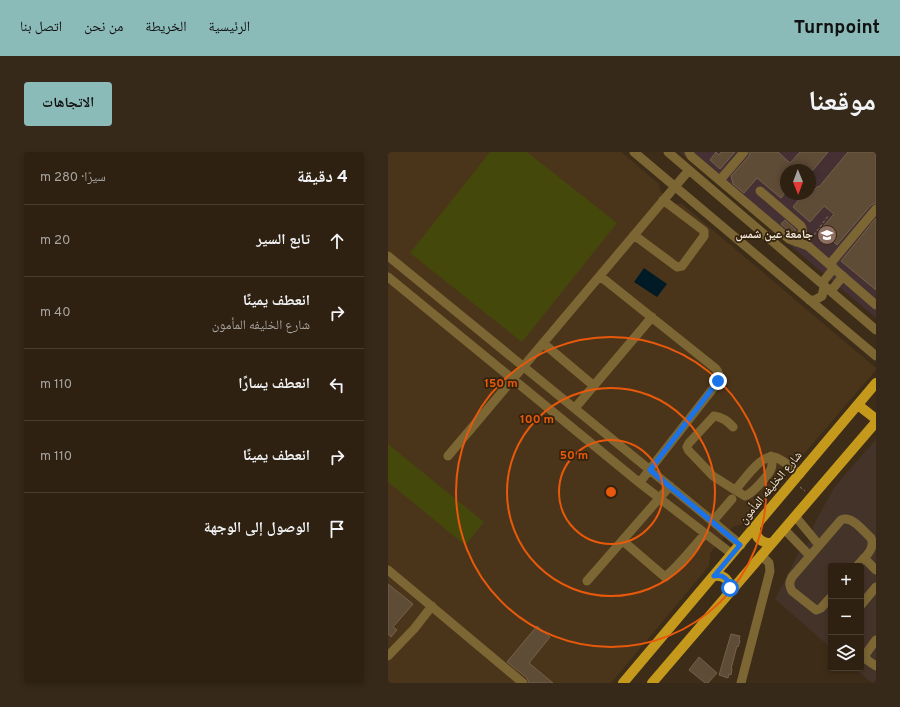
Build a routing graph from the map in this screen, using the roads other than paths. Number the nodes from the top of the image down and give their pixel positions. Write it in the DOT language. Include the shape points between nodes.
graph roads {
  1 [pos="634,152"];
  2 [pos="668,152"];
  3 [pos="689,152"];
  4 [pos="744,152"];
  5 [pos="688,170"];
  6 [pos="720,180"];
  7 [pos="674,187"];
  8 [pos="760,191"];
  9 [pos="664,200"];
  10 [pos="876,210"];
  11 [pos="634,235"];
  12 [pos="796,242"];
  13 [pos="388,256"];
  14 [pos="832,266"];
  15 [pos="600,276"];
  16 [pos="843,276"];
  17 [pos="388,277"];
  18 [pos="822,283"];
  19 [pos="834,294"];
  20 [pos="809,300"];
  21 [pos="876,305"];
  22 [pos="455,310"];
  23 [pos="823,311"];
  24 [pos="652,317"];
  25 [pos="444,323"];
  26 [pos="876,330"];
  27 [pos="543,343"];
  28 [pos="876,356"];
  29 [pos="524,367"];
  30 [pos="512,380"];
  31 [pos="876,383"];
  32 [pos="594,386"];
  33 [pos="858,405"];
  34 [pos="572,406"];
  35 [pos="583,414"];
  36 [pos="559,416"];
  37 [pos="876,421"];
  38 [pos="574,427"];
  39 [pos="733,427"];
  40 [pos="448,456"];
  41 [pos="771,456"];
  42 [pos="650,470"];
  43 [pos="797,478"];
  44 [pos="640,482"];
  45 [pos="670,486"];
  46 [pos="735,490"];
  47 [pos="660,498"];
  48 [pos="732,499"];
  49 [pos="794,516"];
  50 [pos="713,521"];
  51 [pos="755,527"];
  52 [pos="784,529"];
  53 [pos="705,534"];
  54 [pos="623,540"];
  55 [pos="771,543"];
  56 [pos="740,545"];
  57 [pos="819,546"];
  58 [pos="732,554"];
  59 [pos="761,555"];
  60 [pos="810,556"];
  61 [pos="864,558"];
  62 [pos="860,563"];
  63 [pos="388,570"];
  64 [pos="876,570"];
  65 [pos="714,576"];
  66 [pos="587,582"];
  67 [pos="876,587"];
  68 [pos="729,592"];
  69 [pos="864,601"];
  70 [pos="828,603"];
  71 [pos="432,606"];
  72 [pos="876,640"];
  73 [pos="389,652"];
  74 [pos="876,666"];
  75 [pos="523,683"];
  76 [pos="623,683"];
  77 [pos="652,683"];
  78 [pos="741,683"];
  1 -- 7 [label="street"];
  2 -- 5 [label="street"];
  3 -- 6 [label="street"];
  4 -- 6 [label="street"];
  5 -- 7 [label="street"];
  5 -- 18 [label="street"];
  6 -- 12 [label="street" via="789,239"];
  7 -- 9 [label="street"];
  7 -- 20 [label="street"];
  8 -- 12 [label="street" via="802,227 802,234"];
  9 -- 11 [label="street"];
  9 -- 11 [label="street" via="704,231 704,236 682,266 677,267"];
  10 -- 14 [label="street"];
  11 -- 15 [label="street"];
  12 -- 14 [label="street" via="806,245"];
  13 -- 22 [label="street"];
  14 -- 16 [label="street"];
  14 -- 18 [label="street"];
  15 -- 24 [label="street"];
  15 -- 27 [label="street"];
  16 -- 19 [label="street"];
  16 -- 21 [label="street"];
  17 -- 25 [label="street"];
  18 -- 19 [label="street"];
  18 -- 20 [label="street" via="822,296"];
  19 -- 23 [label="street" via="824,301"];
  19 -- 26 [label="street"];
  20 -- 23 [label="street"];
  22 -- 25 [label="street"];
  22 -- 29 [label="street"];
  23 -- 28 [label="street"];
  24 -- 32 [label="street"];
  24 -- 42 [label="street" via="715,368 719,377 715,386"];
  25 -- 30 [label="street"];
  27 -- 29 [label="street"];
  27 -- 32 [label="street"];
  29 -- 30 [label="street"];
  29 -- 34 [label="street"];
  30 -- 36 [label="street"];
  30 -- 40 [label="street"];
  31 -- 33 [label="main road, شارع الخليفه المأمون"];
  32 -- 34 [label="street"];
  33 -- 37 [label="main road"];
  33 -- 43 [label="main road, شارع الخليفه المأمون"];
  34 -- 35 [label="street"];
  34 -- 36 [label="street"];
  35 -- 38 [label="street" via="575,420"];
  35 -- 42 [label="street"];
  36 -- 38 [label="street"];
  37 -- 49 [label="main road"];
  38 -- 44 [label="street"];
  39 -- 46 [label="street" via="714,416 688,447 689,452 713,476"];
  41 -- 43 [label="street" via="777,458"];
  41 -- 46 [label="street" via="762,460"];
  41 -- 46 [label="street" via="772,467 769,473 751,494 745,496"];
  42 -- 44 [label="street"];
  42 -- 45 [label="street"];
  43 -- 51 [label="main road, شارع الخليفه المأمون"];
  44 -- 47 [label="street"];
  45 -- 47 [label="street"];
  45 -- 50 [label="street"];
  47 -- 53 [label="street"];
  47 -- 54 [label="street"];
  48 -- 50 [label="street"];
  49 -- 52 [label="main road"];
  49 -- 57 [label="street"];
  50 -- 56 [label="street"];
  51 -- 55 [label="main road" via="755,533 760,540"];
  51 -- 56 [label="main road, شارع الخليفه المأمون"];
  52 -- 55 [label="main road"];
  52 -- 60 [label="street"];
  53 -- 54 [label="street" via="665,577"];
  53 -- 58 [label="street"];
  54 -- 66 [label="street"];
  55 -- 59 [label="main road"];
  56 -- 58 [label="main road, شارع الخليفه المأمون"];
  57 -- 60 [label="street"];
  57 -- 61 [label="street" via="841,520 848,519 871,538 872,549"];
  58 -- 65 [label="main road, شارع الخليفه المأمون"];
  59 -- 68 [label="main road"];
  59 -- 78 [label="street" via="769,564 770,571"];
  60 -- 70 [label="street" via="792,577 789,587 816,610"];
  61 -- 62 [label="street"];
  61 -- 64 [label="street"];
  63 -- 71 [label="street"];
  65 -- 68 [label="main road" via="725,578 729,583"];
  65 -- 76 [label="main road, شارع الخليفه المأمون"];
  67 -- 69 [label="street"];
  68 -- 77 [label="main road"];
  71 -- 73 [label="street" via="414,629"];
  71 -- 75 [label="street"];
  72 -- 74 [label="street" via="865,655 867,660"];
}
